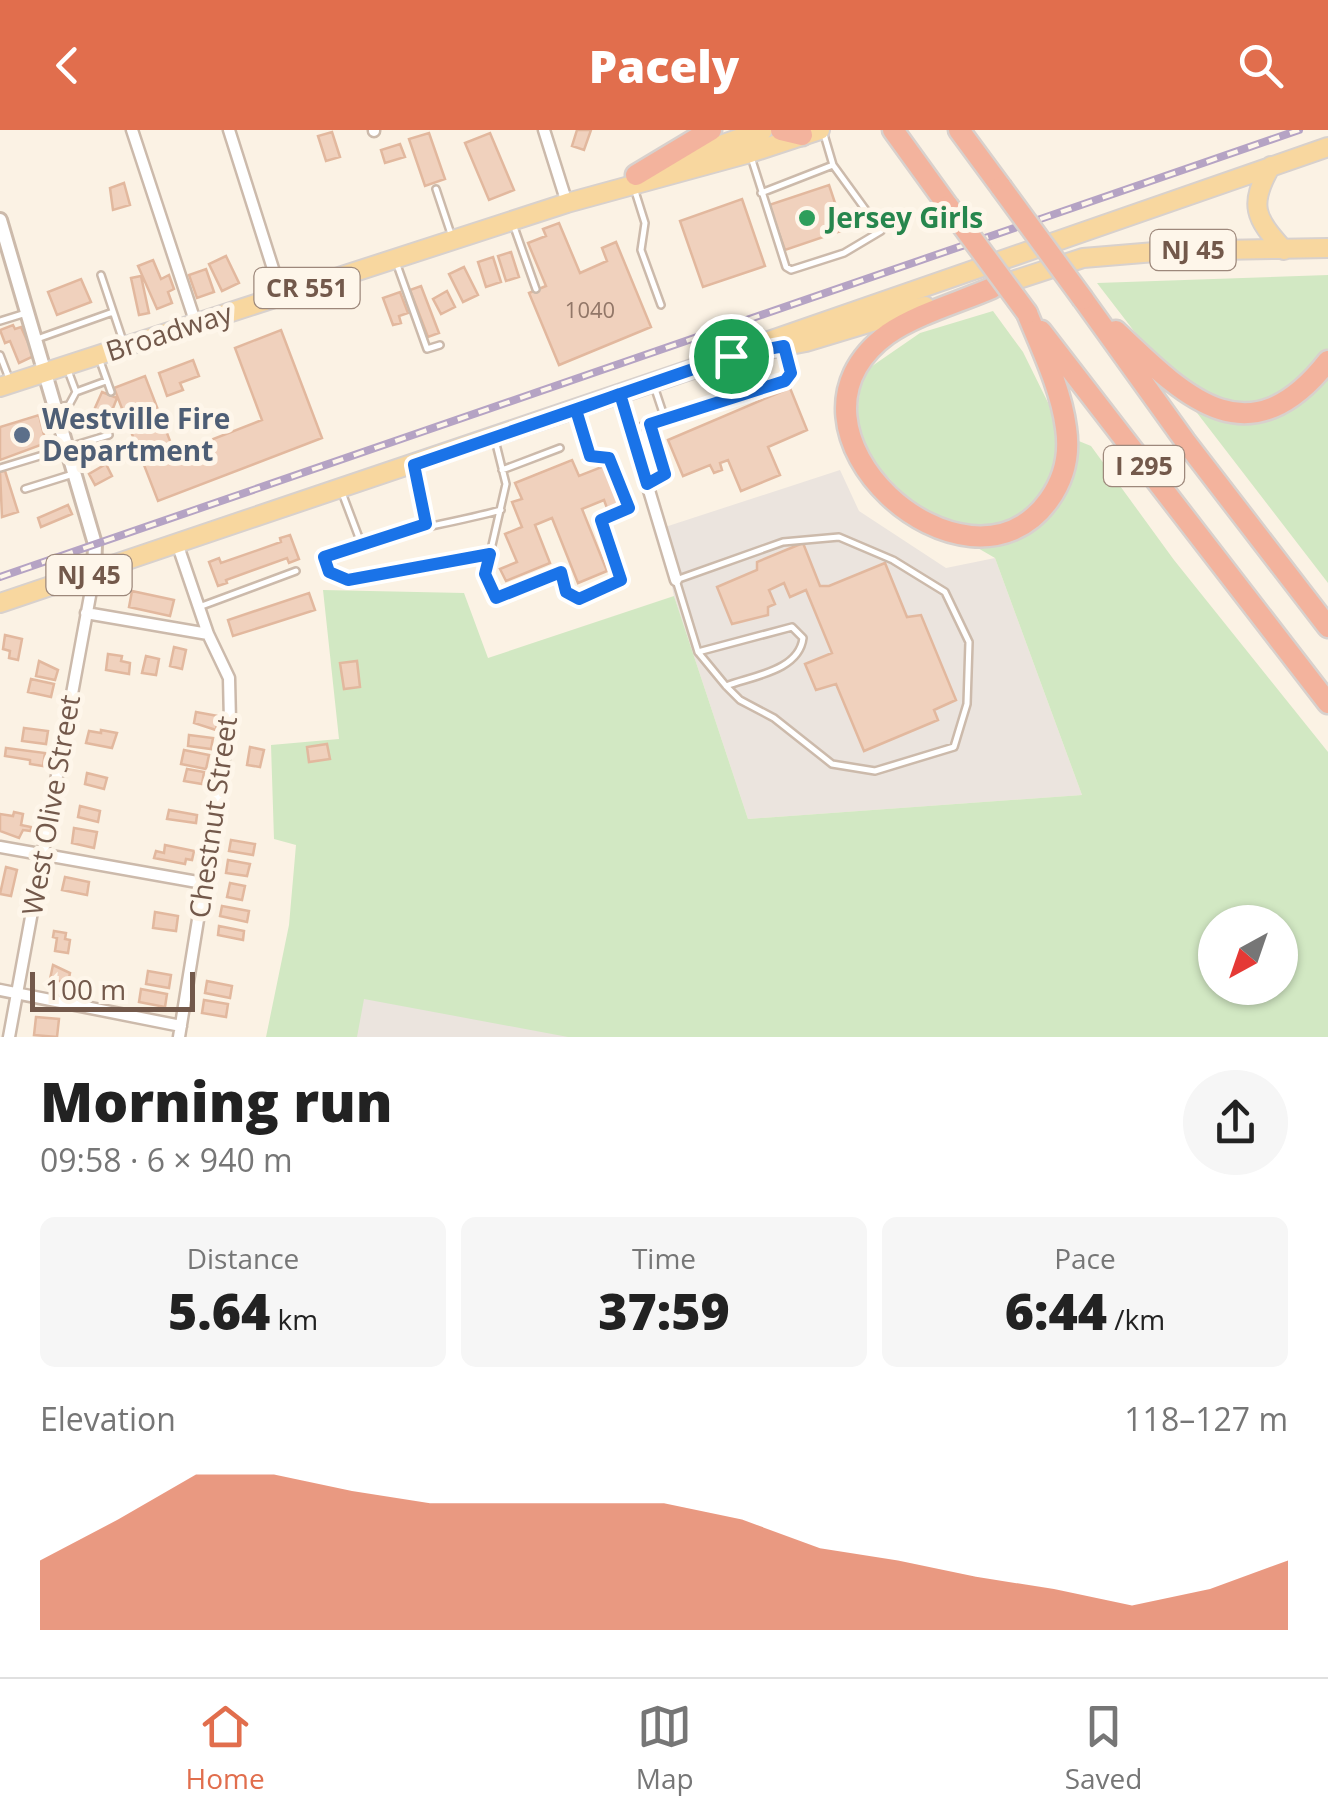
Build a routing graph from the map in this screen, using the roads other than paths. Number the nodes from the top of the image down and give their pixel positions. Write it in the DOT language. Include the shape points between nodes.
graph roads {
  1 [pos="132,130"];
  2 [pos="229,130"];
  3 [pos="544,130"];
  4 [pos="711,130"];
  5 [pos="763,130"];
  6 [pos="780,130"];
  7 [pos="960,130"];
  8 [pos="815,132"];
  9 [pos="895,133"];
  10 [pos="1328,147"];
  11 [pos="750,153"];
  12 [pos="833,165"];
  13 [pos="1271,166"];
  14 [pos="633,178"];
  15 [pos="436,189"];
  16 [pos="761,193"];
  17 [pos="566,203"];
  18 [pos="0,220"];
  19 [pos="512,221"];
  20 [pos="453,240"];
  21 [pos="1328,248"];
  22 [pos="1284,250"];
  23 [pos="395,259"];
  24 [pos="101,275"];
  25 [pos="992,288"];
  26 [pos="536,289"];
  27 [pos="282,296"];
  28 [pos="1083,299"];
  29 [pos="661,305"];
  30 [pos="28,312"];
  31 [pos="113,312"];
  32 [pos="1027,314"];
  33 [pos="0,322"];
  34 [pos="196,324"];
  35 [pos="37,339"];
  36 [pos="440,346"];
  37 [pos="784,346"];
  38 [pos="124,347"];
  39 [pos="0,355"];
  40 [pos="98,356"];
  41 [pos="725,358"];
  42 [pos="1328,361"];
  43 [pos="66,366"];
  44 [pos="46,372"];
  45 [pos="107,381"];
  46 [pos="653,383"];
  47 [pos="5,385"];
  48 [pos="76,392"];
  49 [pos="111,392"];
  50 [pos="620,394"];
  51 [pos="730,398"];
  52 [pos="53,409"];
  53 [pos="576,410"];
  54 [pos="665,419"];
  55 [pos="650,424"];
  56 [pos="631,430"];
  57 [pos="108,435"];
  58 [pos="494,437"];
  59 [pos="560,448"];
  60 [pos="66,449"];
  61 [pos="414,465"];
  62 [pos="0,468"];
  63 [pos="502,470"];
  64 [pos="73,474"];
  65 [pos="647,484"];
  66 [pos="25,490"];
  67 [pos="341,490"];
  68 [pos="501,510"];
  69 [pos="426,524"];
  70 [pos="361,543"];
  71 [pos="178,546"];
  72 [pos="490,554"];
  73 [pos="296,572"];
  74 [pos="94,574"];
  75 [pos="676,580"];
  76 [pos="0,603"];
  77 [pos="199,607"];
  78 [pos="86,613"];
  79 [pos="1260,618"];
  80 [pos="1328,627"];
  81 [pos="208,634"];
  82 [pos="698,652"];
  83 [pos="726,686"];
  84 [pos="1328,703"];
  85 [pos="1328,712"];
  86 [pos="0,847"];
  87 [pos="42,854"];
  88 [pos="203,883"];
  89 [pos="0,990"];
  90 [pos="18,994"];
  91 [pos="180,1031"];
  92 [pos="10,1037"];
  1 -- 34 [label="street"];
  2 -- 27 [label="street"];
  3 -- 17 [label="street"];
  4 -- 14 [label="highway"];
  5 -- 14 [label="main road, Broadway / CR 551"];
  6 -- 8 [label="highway"];
  7 -- 28 [label="highway, I 295, bridge"];
  8 -- 11 [label="main road, Broadway / CR 551"];
  8 -- 12 [label="lane"];
  9 -- 32 [label="highway, I 295, bridge"];
  10 -- 13 [label="main road, NJ 45"];
  11 -- 14 [label="main road, Broadway / CR 551"];
  11 -- 16 [label="lane"];
  12 -- 16 [label="lane"];
  12 -- 16 [label="lane" via="880,229 844,253 788,269"];
  13 -- 22 [label="main road" via="1256,211"];
  13 -- 41 [label="main road, NJ 45"];
  14 -- 17 [label="main road, Broadway / CR 551"];
  14 -- 29 [label="lane" via="645,224 641,250"];
  15 -- 20 [label="lane"];
  17 -- 19 [label="main road, Broadway / CR 551"];
  18 -- 30 [label="street"];
  19 -- 20 [label="main road, Broadway / CR 551"];
  19 -- 26 [label="lane"];
  20 -- 23 [label="main road, Broadway / CR 551"];
  21 -- 22 [label="main road, NJ 45"];
  22 -- 25 [label="main road, NJ 45" via="1083,258"];
  23 -- 27 [label="main road, Broadway / CR 551"];
  23 -- 36 [label="lane" via="427,349"];
  24 -- 31 [label="lane"];
  25 -- 32 [label="highway" via="890,333 848,391 850,440 866,473 893,502 954,534 985,537 1019,529 1060,483 1066,428"];
  25 -- 37 [label="main road, NJ 45"];
  27 -- 34 [label="main road, Broadway / CR 551"];
  28 -- 42 [label="highway" via="1182,392 1220,411 1247,413 1273,405 1304,387"];
  28 -- 80 [label="highway, I 295"];
  30 -- 33 [label="lane"];
  30 -- 35 [label="street"];
  31 -- 35 [label="lane"];
  31 -- 38 [label="lane"];
  32 -- 79 [label="highway, I 295"];
  34 -- 38 [label="main road, Broadway / CR 551"];
  35 -- 44 [label="street"];
  37 -- 41 [label="main road, NJ 45"];
  37 -- 51 [label="lane" via="788,378"];
  38 -- 40 [label="main road, Broadway / CR 551"];
  39 -- 47 [label="lane"];
  40 -- 43 [label="main road, Broadway / CR 551"];
  40 -- 45 [label="lane"];
  41 -- 46 [label="main road, NJ 45"];
  41 -- 51 [label="lane"];
  43 -- 44 [label="main road, Broadway / CR 551"];
  43 -- 48 [label="lane"];
  44 -- 47 [label="main road, Broadway / CR 551"];
  44 -- 52 [label="street"];
  45 -- 48 [label="lane"];
  45 -- 49 [label="lane"];
  46 -- 50 [label="main road, NJ 45"];
  46 -- 54 [label="lane"];
  48 -- 52 [label="lane" via="68,405"];
  50 -- 53 [label="main road, NJ 45"];
  50 -- 56 [label="street"];
  51 -- 54 [label="lane"];
  52 -- 60 [label="street"];
  53 -- 58 [label="main road, NJ 45"];
  53 -- 72 [label="lane" via="590,456 609,458 629,508 601,520 621,580 579,599 566,592 561,572 496,598 485,574"];
  54 -- 55 [label="lane"];
  55 -- 56 [label="lane"];
  55 -- 65 [label="lane" via="665,474"];
  56 -- 65 [label="street"];
  57 -- 60 [label="lane"];
  58 -- 61 [label="main road, NJ 45"];
  58 -- 63 [label="lane"];
  59 -- 63 [label="lane"];
  60 -- 62 [label="lane"];
  60 -- 64 [label="street"];
  61 -- 67 [label="main road, NJ 45"];
  61 -- 69 [label="lane"];
  63 -- 68 [label="lane"];
  64 -- 66 [label="lane"];
  64 -- 74 [label="street" via="95,544"];
  65 -- 75 [label="street"];
  67 -- 70 [label="lane"];
  67 -- 71 [label="main road, NJ 45"];
  68 -- 69 [label="lane"];
  68 -- 72 [label="lane"];
  69 -- 70 [label="lane"];
  70 -- 72 [label="lane" via="324,557 329,572 348,580"];
  71 -- 74 [label="main road, NJ 45"];
  71 -- 77 [label="street, Chestnut Street"];
  73 -- 77 [label="lane"];
  74 -- 76 [label="main road, NJ 45"];
  74 -- 78 [label="street, West Olive Street"];
  75 -- 82 [label="lane"];
  75 -- 83 [label="lane" via="783,542 839,537 945,592 969,642 967,704 954,747 875,771 832,764"];
  77 -- 81 [label="street, Chestnut Street"];
  78 -- 81 [label="street"];
  78 -- 87 [label="street, West Olive Street"];
  79 -- 84 [label="highway, I 295"];
  79 -- 85 [label="highway"];
  81 -- 88 [label="street, Chestnut Street" via="229,678 230,722"];
  82 -- 83 [label="lane"];
  82 -- 83 [label="lane" via="792,627 803,638 788,664"];
  86 -- 87 [label="street"];
  87 -- 88 [label="street"];
  87 -- 90 [label="street, West Olive Street"];
  88 -- 91 [label="street, Chestnut Street"];
  89 -- 90 [label="street"];
  90 -- 91 [label="street"];
  90 -- 92 [label="street, West Olive Street"];
}
